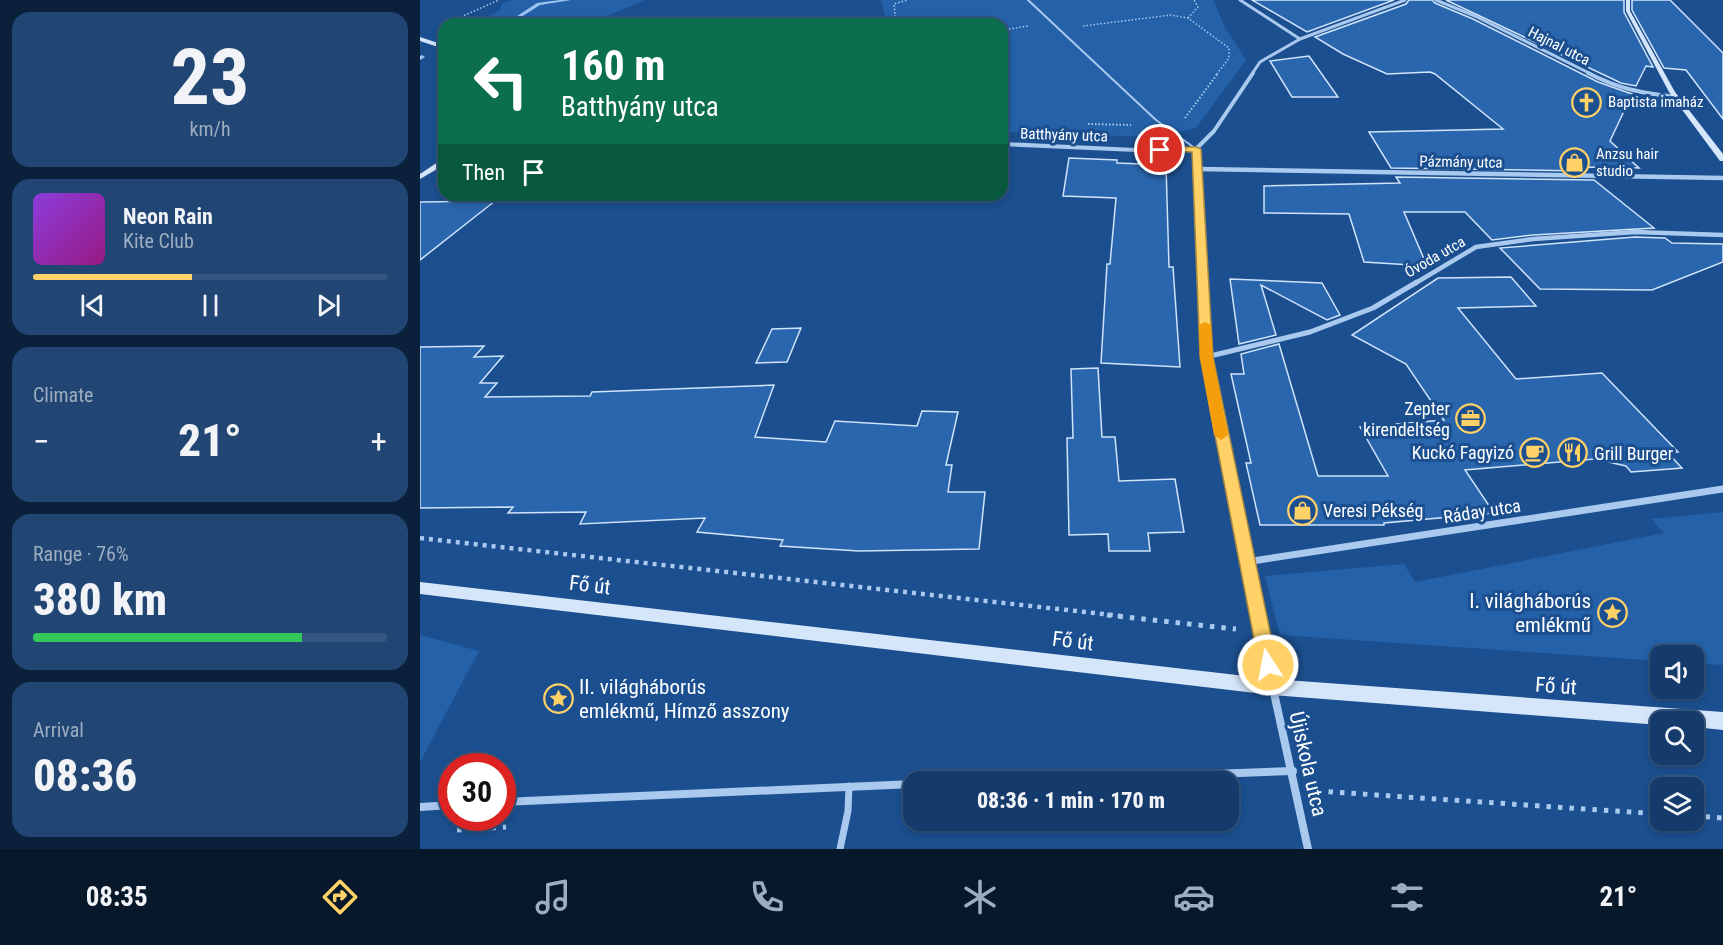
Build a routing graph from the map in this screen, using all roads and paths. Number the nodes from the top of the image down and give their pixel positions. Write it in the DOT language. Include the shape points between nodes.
graph roads {
  1 [pos="499,0"];
  2 [pos="907,0"];
  3 [pos="1028,0"];
  4 [pos="1194,0"];
  5 [pos="1240,0"];
  6 [pos="1405,0"];
  7 [pos="1436,0"];
  8 [pos="1628,0"];
  9 [pos="458,18"];
  10 [pos="895,18"];
  11 [pos="1188,18"];
  12 [pos="420,39"];
  13 [pos="1300,39"];
  14 [pos="438,45"];
  15 [pos="1676,97"];
  16 [pos="1008,144"];
  17 [pos="1196,149"];
  18 [pos="1723,159"];
  19 [pos="438,166"];
  20 [pos="1199,169"];
  21 [pos="420,177"];
  22 [pos="1723,178"];
  23 [pos="1723,235"];
  24 [pos="1206,357"];
  25 [pos="1723,489"];
  26 [pos="420,538"];
  27 [pos="1246,562"];
  28 [pos="420,588"];
  29 [pos="1261,631"];
  30 [pos="1272,687"];
  31 [pos="1723,722"];
  32 [pos="1293,771"];
  33 [pos="1239,773"];
  34 [pos="903,784"];
  35 [pos="849,786"];
  36 [pos="1297,790"];
  37 [pos="516,801"];
  38 [pos="438,806"];
  39 [pos="420,807"];
  40 [pos="1650,813"];
  41 [pos="1704,817"];
  42 [pos="1723,818"];
  43 [pos="840,849"];
  44 [pos="1308,849"];
  1 -- 9 [label="path"];
  2 -- 10 [label="path" via="894,4"];
  3 -- 17 [label="lane" via="1156,120"];
  4 -- 11 [label="path" via="1198,7"];
  5 -- 13 [label="street"];
  6 -- 13 [label="street"];
  7 -- 15 [label="street, Hajnal utca" via="1614,86"];
  8 -- 15 [label="main road" via="1628,10"];
  12 -- 14 [label="main road"];
  13 -- 17 [label="street" via="1260,62 1214,131"];
  15 -- 18 [label="main road"];
  16 -- 17 [label="street, Batthyány utca"];
  17 -- 20 [label="street, Újiskola utca"];
  19 -- 21 [label="main road"];
  20 -- 22 [label="street, Pázmány utca"];
  20 -- 24 [label="street, Újiskola utca"];
  23 -- 24 [label="street, Óvoda utca" via="1635,232 1533,239 1476,248 1373,308 1310,332"];
  24 -- 27 [label="street, Újiskola utca"];
  25 -- 27 [label="street, Ráday utca"];
  26 -- 29 [label="path"];
  27 -- 29 [label="street, Újiskola utca"];
  28 -- 30 [label="main road, Fő út"];
  29 -- 30 [label="street, Újiskola utca"];
  30 -- 31 [label="main road, Fő út"];
  30 -- 32 [label="street, Újiskola utca"];
  32 -- 33 [label="street"];
  32 -- 36 [label="street, Újiskola utca"];
  34 -- 35 [label="street"];
  35 -- 37 [label="street"];
  35 -- 43 [label="lane"];
  36 -- 40 [label="path"];
  36 -- 44 [label="street, Újiskola utca"];
  38 -- 39 [label="street"];
  41 -- 42 [label="path"];
}
